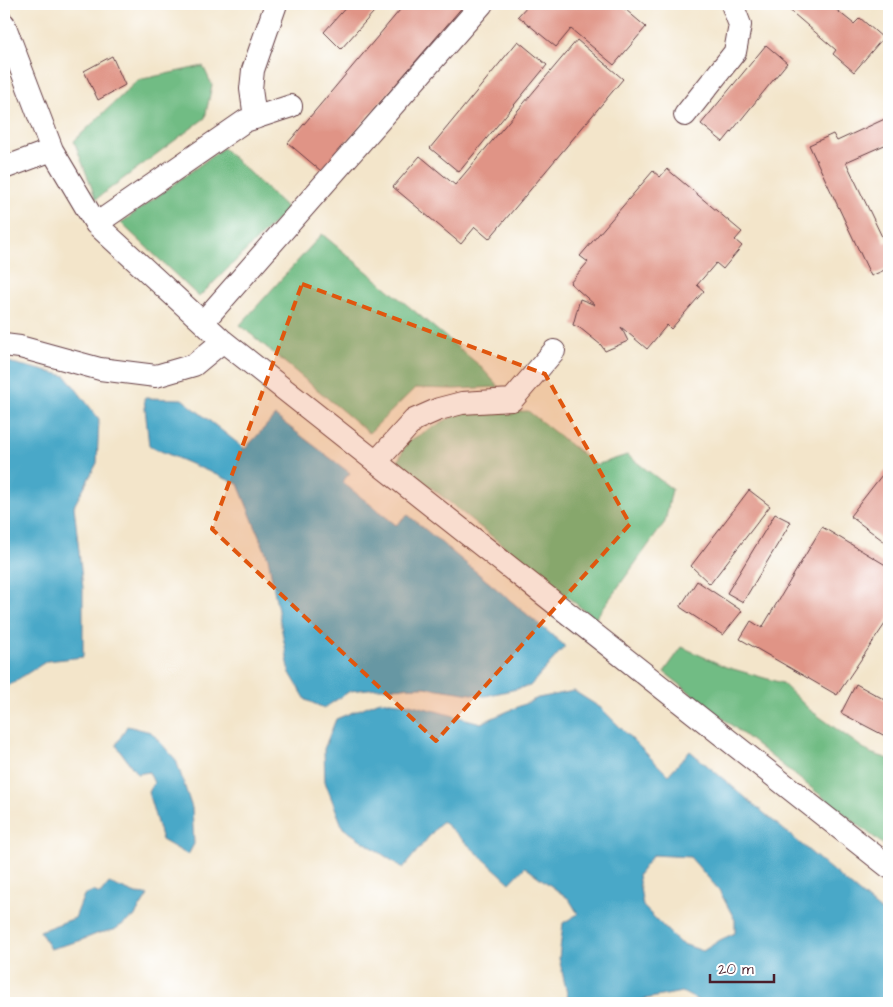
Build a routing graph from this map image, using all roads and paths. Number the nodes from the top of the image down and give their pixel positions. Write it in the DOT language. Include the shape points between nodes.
graph roads {
  1 [pos="276,4"];
  2 [pos="482,4"];
  3 [pos="732,4"];
  4 [pos="4,24"];
  5 [pos="291,106"];
  6 [pos="685,115"];
  7 [pos="255,118"];
  8 [pos="52,150"];
  9 [pos="4,168"];
  10 [pos="96,224"];
  11 [pos="203,322"];
  12 [pos="223,340"];
  13 [pos="4,345"];
  14 [pos="554,351"];
  15 [pos="376,462"];
  16 [pos="889,867"];
  1 -- 7 [label="street" via="253,70"];
  2 -- 11 [label="street"];
  3 -- 6 [label="street" via="740,25 735,52"];
  4 -- 8 [label="street"];
  5 -- 7 [label="street"];
  7 -- 10 [label="street"];
  8 -- 9 [label="street"];
  8 -- 10 [label="street"];
  10 -- 11 [label="street"];
  11 -- 12 [label="street"];
  12 -- 13 [label="street" via="194,365 156,376 100,369"];
  12 -- 15 [label="street"];
  14 -- 15 [label="street" via="512,400 462,403 414,420"];
  15 -- 16 [label="street"];
}
